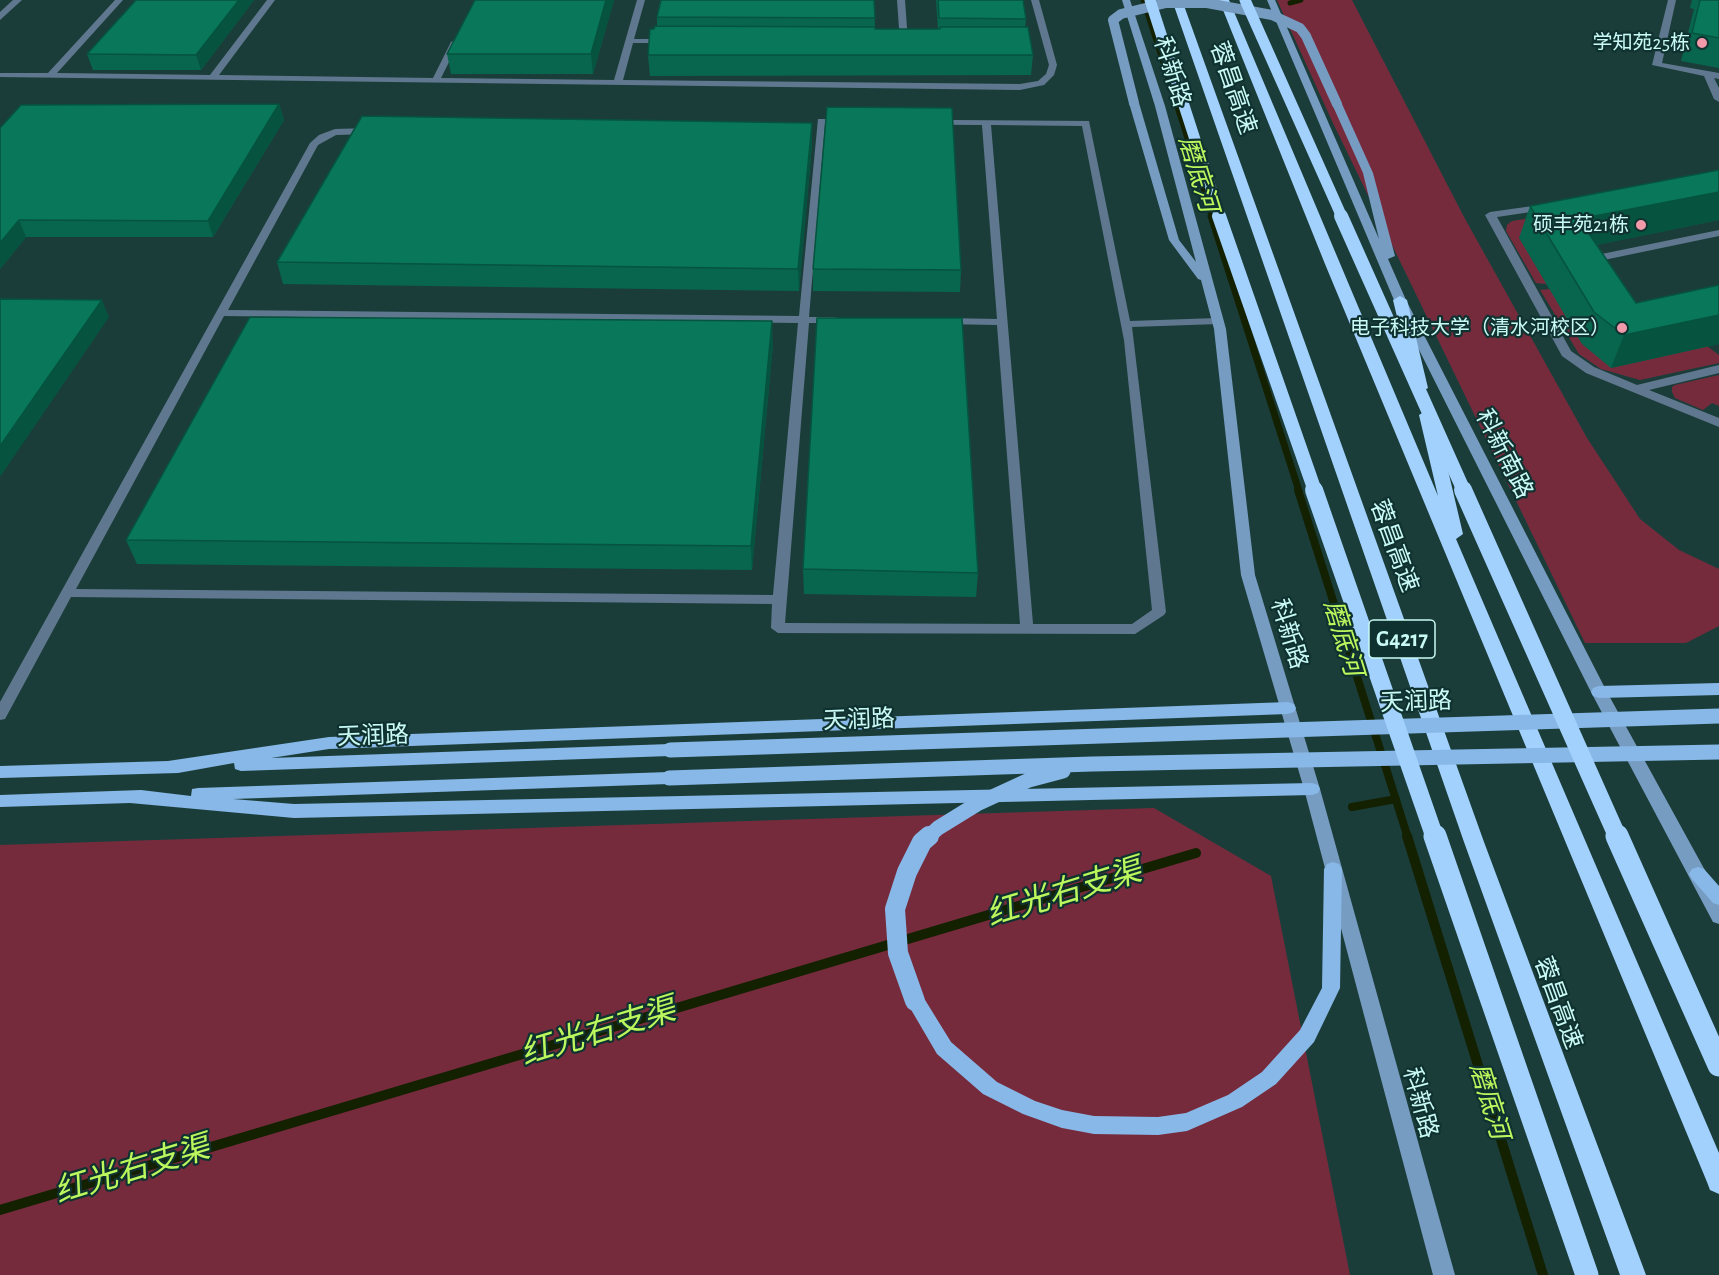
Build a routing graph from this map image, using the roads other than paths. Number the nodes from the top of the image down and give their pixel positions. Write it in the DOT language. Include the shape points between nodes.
graph roads {
  1 [pos="18,0"];
  2 [pos="119,0"];
  3 [pos="271,0"];
  4 [pos="641,0"];
  5 [pos="901,0"];
  6 [pos="1035,0"];
  7 [pos="1126,0"];
  8 [pos="1150,0"];
  9 [pos="1177,0"];
  10 [pos="1224,0"];
  11 [pos="1245,0"];
  12 [pos="1271,0"];
  13 [pos="1672,0"];
  14 [pos="0,17"];
  15 [pos="461,30"];
  16 [pos="629,41"];
  17 [pos="677,41"];
  18 [pos="892,42"];
  19 [pos="904,42"];
  20 [pos="916,42"];
  21 [pos="1034,43"];
  22 [pos="1046,43"];
  23 [pos="1708,74"];
  24 [pos="0,75"];
  25 [pos="51,75"];
  26 [pos="1719,76"];
  27 [pos="213,77"];
  28 [pos="436,80"];
  29 [pos="618,82"];
  30 [pos="1719,99"];
  31 [pos="986,122"];
  32 [pos="382,132"];
  33 [pos="1559,205"];
  34 [pos="1719,233"];
  35 [pos="1600,271"];
  36 [pos="1208,284"];
  37 [pos="1400,300"];
  38 [pos="221,313"];
  39 [pos="804,320"];
  40 [pos="850,320"];
  41 [pos="932,321"];
  42 [pos="1218,321"];
  43 [pos="1002,322"];
  44 [pos="1126,324"];
  45 [pos="1719,369"];
  46 [pos="1636,389"];
  47 [pos="1719,423"];
  48 [pos="1467,585"];
  49 [pos="67,593"];
  50 [pos="779,600"];
  51 [pos="1027,630"];
  52 [pos="1719,690"];
  53 [pos="1599,692"];
  54 [pos="1288,708"];
  55 [pos="0,715"];
  56 [pos="1719,716"];
  57 [pos="1719,752"];
  58 [pos="1092,764"];
  59 [pos="169,767"];
  60 [pos="0,772"];
  61 [pos="1312,789"];
  62 [pos="132,797"];
  63 [pos="0,801"];
  64 [pos="1333,869"];
  65 [pos="1698,874"];
  66 [pos="1719,898"];
  67 [pos="1719,917"];
  68 [pos="1719,1065"];
  69 [pos="1719,1182"];
  70 [pos="1444,1275"];
  71 [pos="1587,1275"];
  72 [pos="1633,1275"];
  1 -- 14 [label="street"];
  2 -- 25 [label="lane"];
  3 -- 27 [label="lane"];
  4 -- 16 [label="lane"];
  5 -- 19 [label="lane"];
  6 -- 22 [label="lane"];
  7 -- 36 [label="main road, 科新路" via="1160,106"];
  8 -- 71 [label="highway, bridge" via="1217,209"];
  9 -- 72 [label="highway, 蓉昌高速 / G4217" via="1474,842"];
  10 -- 48 [label="highway, 蓉昌高速"];
  11 -- 68 [label="highway, bridge"];
  12 -- 37 [label="main road, 科新南路"];
  13 -- 23 [label="street" via="1657,66"];
  15 -- 28 [label="lane"];
  16 -- 17 [label="lane"];
  16 -- 29 [label="lane"];
  18 -- 19 [label="lane"];
  19 -- 20 [label="lane"];
  21 -- 22 [label="lane"];
  22 -- 29 [label="lane" via="1053,65 1050,75 1041,83 1020,87"];
  23 -- 26 [label="street"];
  23 -- 30 [label="street"];
  24 -- 25 [label="lane"];
  25 -- 27 [label="lane"];
  27 -- 28 [label="lane"];
  28 -- 29 [label="lane"];
  31 -- 39 [label="lane" via="821,122 815,127"];
  31 -- 43 [label="lane"];
  31 -- 44 [label="lane" via="1086,123"];
  32 -- 38 [label="lane" via="335,132 314,143"];
  33 -- 46 [label="street" via="1490,215 1566,353 1590,370"];
  34 -- 35 [label="lane" via="1592,259"];
  36 -- 37 [label="main road, bridge" via="1174,240 1113,20 1121,14 1166,3 1243,8 1300,28 1368,173"];
  36 -- 42 [label="main road, 科新路"];
  37 -- 48 [label="highway"];
  37 -- 53 [label="main road, 科新南路"];
  38 -- 39 [label="lane"];
  38 -- 49 [label="lane"];
  39 -- 40 [label="lane"];
  39 -- 50 [label="lane"];
  41 -- 43 [label="lane"];
  42 -- 44 [label="lane"];
  42 -- 54 [label="main road, 科新路" via="1248,575"];
  43 -- 51 [label="lane"];
  44 -- 51 [label="lane" via="1159,612 1135,629"];
  45 -- 46 [label="street"];
  46 -- 47 [label="street"];
  48 -- 69 [label="highway, 蓉昌高速"];
  49 -- 50 [label="lane"];
  49 -- 55 [label="lane"];
  50 -- 51 [label="lane" via="778,628"];
  52 -- 53 [label="main road"];
  53 -- 65 [label="main road, 科新南路"];
  54 -- 59 [label="main road" via="329,743"];
  54 -- 61 [label="main road, 科新路"];
  56 -- 59 [label="main road, 天润路, bridge"];
  57 -- 58 [label="main road, bridge"];
  58 -- 62 [label="main road, bridge"];
  58 -- 64 [label="main road, bridge" via="1029,780 977,804 938,828 922,842 895,909 898,953 915,1001 944,1048 990,1088 1030,1108 1094,1125 1158,1126 1187,1122 1235,1101 1269,1078 1307,1036 1331,988"];
  59 -- 60 [label="main road, 天润路"];
  61 -- 62 [label="main road" via="294,811"];
  61 -- 64 [label="main road, 科新路"];
  62 -- 63 [label="main road"];
  64 -- 70 [label="main road, 科新路"];
  65 -- 66 [label="main road"];
  65 -- 67 [label="main road, 科新南路"];
}
